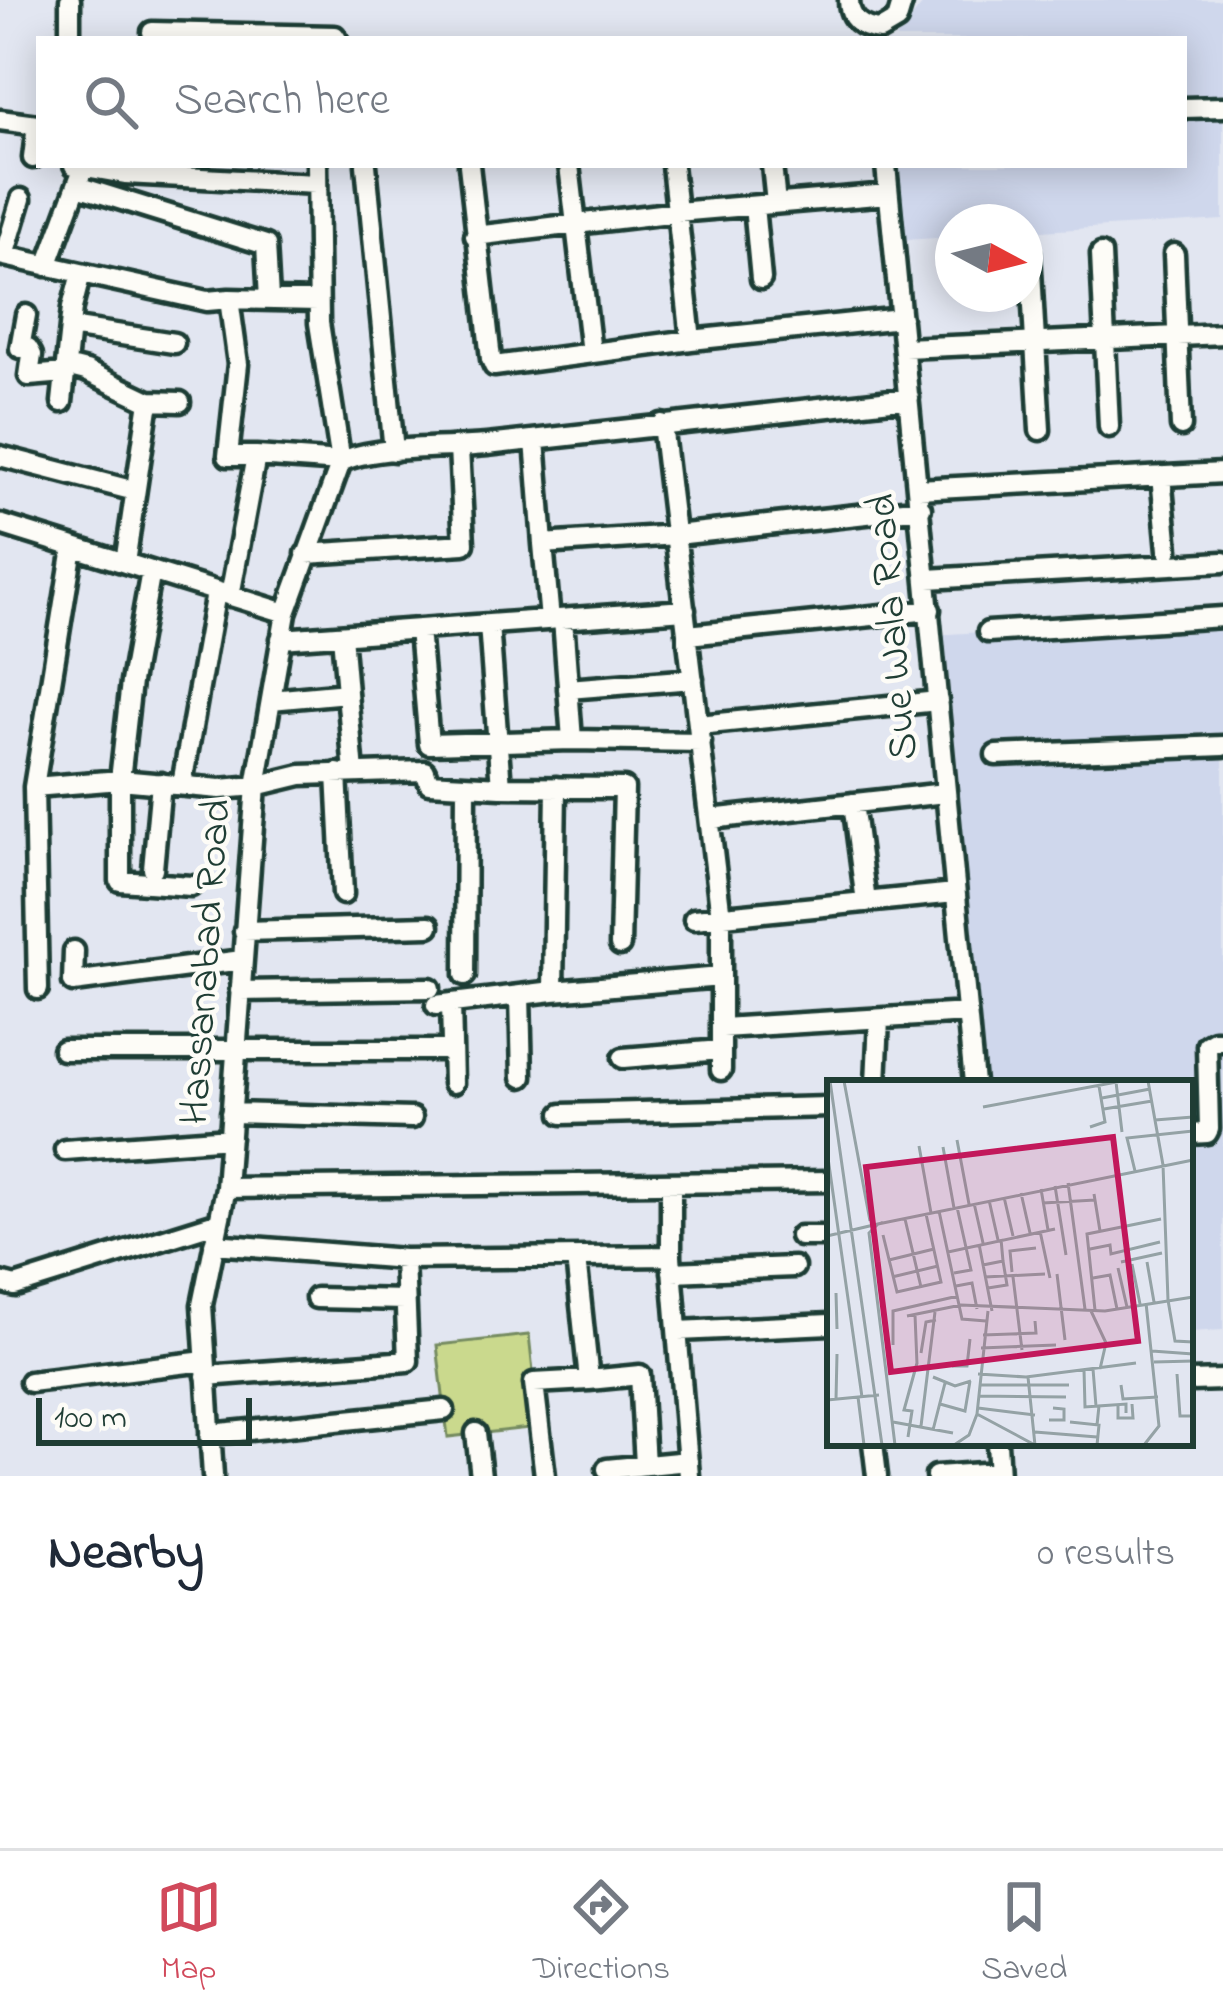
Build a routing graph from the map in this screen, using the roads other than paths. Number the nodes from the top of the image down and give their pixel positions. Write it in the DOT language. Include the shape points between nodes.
graph roads {
  1 [pos="70,0"];
  2 [pos="849,0"];
  3 [pos="903,0"];
  4 [pos="152,32"];
  5 [pos="880,34"];
  6 [pos="70,36"];
  7 [pos="335,36"];
  8 [pos="1223,106"];
  9 [pos="1187,108"];
  10 [pos="0,120"];
  11 [pos="36,125"];
  12 [pos="366,168"];
  13 [pos="469,168"];
  14 [pos="568,168"];
  15 [pos="671,168"];
  16 [pos="772,168"];
  17 [pos="886,168"];
  18 [pos="78,173"];
  19 [pos="316,174"];
  20 [pos="888,194"];
  21 [pos="21,199"];
  22 [pos="776,203"];
  23 [pos="754,206"];
  24 [pos="677,212"];
  25 [pos="575,224"];
  26 [pos="476,236"];
  27 [pos="1101,254"];
  28 [pos="1174,254"];
  29 [pos="2,256"];
  30 [pos="47,266"];
  31 [pos="81,273"];
  32 [pos="761,279"];
  33 [pos="229,299"];
  34 [pos="269,299"];
  35 [pos="318,301"];
  36 [pos="1033,312"];
  37 [pos="26,315"];
  38 [pos="901,318"];
  39 [pos="70,327"];
  40 [pos="1223,334"];
  41 [pos="1178,336"];
  42 [pos="1104,339"];
  43 [pos="691,340"];
  44 [pos="1034,342"];
  45 [pos="174,343"];
  46 [pos="904,348"];
  47 [pos="591,353"];
  48 [pos="65,370"];
  49 [pos="909,398"];
  50 [pos="149,401"];
  51 [pos="62,402"];
  52 [pos="180,402"];
  53 [pos="662,424"];
  54 [pos="1181,426"];
  55 [pos="1109,427"];
  56 [pos="1040,430"];
  57 [pos="535,440"];
  58 [pos="459,448"];
  59 [pos="394,452"];
  60 [pos="0,456"];
  61 [pos="256,456"];
  62 [pos="340,462"];
  63 [pos="1223,473"];
  64 [pos="1161,476"];
  65 [pos="135,491"];
  66 [pos="920,498"];
  67 [pos="0,524"];
  68 [pos="676,535"];
  69 [pos="543,544"];
  70 [pos="73,547"];
  71 [pos="1168,550"];
  72 [pos="307,554"];
  73 [pos="1223,562"];
  74 [pos="125,563"];
  75 [pos="151,571"];
  76 [pos="928,579"];
  77 [pos="223,594"];
  78 [pos="685,610"];
  79 [pos="930,610"];
  80 [pos="286,613"];
  81 [pos="1223,617"];
  82 [pos="556,619"];
  83 [pos="489,624"];
  84 [pos="419,629"];
  85 [pos="988,632"];
  86 [pos="342,634"];
  87 [pos="688,635"];
  88 [pos="281,639"];
  89 [pos="693,679"];
  90 [pos="568,689"];
  91 [pos="347,693"];
  92 [pos="271,700"];
  93 [pos="938,701"];
  94 [pos="700,734"];
  95 [pos="572,740"];
  96 [pos="497,742"];
  97 [pos="1223,746"];
  98 [pos="996,755"];
  99 [pos="346,773"];
  100 [pos="120,780"];
  101 [pos="161,783"];
  102 [pos="182,784"];
  103 [pos="256,786"];
  104 [pos="466,786"];
  105 [pos="34,787"];
  106 [pos="501,787"];
  107 [pos="556,788"];
  108 [pos="945,793"];
  109 [pos="854,803"];
  110 [pos="710,819"];
  111 [pos="153,868"];
  112 [pos="190,886"];
  113 [pos="955,893"];
  114 [pos="343,894"];
  115 [pos="866,902"];
  116 [pos="721,916"];
  117 [pos="694,919"];
  118 [pos="429,926"];
  119 [pos="244,932"];
  120 [pos="620,945"];
  121 [pos="74,951"];
  122 [pos="242,961"];
  123 [pos="465,976"];
  124 [pos="721,977"];
  125 [pos="38,989"];
  126 [pos="240,991"];
  127 [pos="553,991"];
  128 [pos="520,994"];
  129 [pos="439,998"];
  130 [pos="967,1013"];
  131 [pos="879,1019"];
  132 [pos="722,1028"];
  133 [pos="1223,1041"];
  134 [pos="236,1049"];
  135 [pos="63,1050"];
  136 [pos="452,1050"];
  137 [pos="623,1058"];
  138 [pos="522,1077"];
  139 [pos="876,1080"];
  140 [pos="974,1080"];
  141 [pos="453,1083"];
  142 [pos="827,1107"];
  143 [pos="232,1113"];
  144 [pos="562,1114"];
  145 [pos="412,1118"];
  146 [pos="1193,1134"];
  147 [pos="230,1138"];
  148 [pos="65,1150"];
  149 [pos="827,1181"];
  150 [pos="671,1183"];
  151 [pos="226,1188"];
  152 [pos="219,1222"];
  153 [pos="800,1236"];
  154 [pos="827,1236"];
  155 [pos="214,1244"];
  156 [pos="576,1258"];
  157 [pos="404,1259"];
  158 [pos="671,1264"];
  159 [pos="794,1268"];
  160 [pos="0,1282"];
  161 [pos="316,1298"];
  162 [pos="405,1300"];
  163 [pos="827,1324"];
  164 [pos="678,1331"];
  165 [pos="206,1369"];
  166 [pos="589,1380"];
  167 [pos="1223,1380"];
  168 [pos="1193,1381"];
  169 [pos="30,1382"];
  170 [pos="444,1410"];
  171 [pos="476,1433"];
  172 [pos="210,1434"];
  173 [pos="874,1446"];
  174 [pos="645,1466"];
  175 [pos="689,1468"];
  176 [pos="608,1469"];
  177 [pos="999,1474"];
  178 [pos="212,1476"];
  179 [pos="481,1476"];
  180 [pos="545,1476"];
  181 [pos="877,1476"];
  182 [pos="936,1476"];
  1 -- 6 [label="street"];
  2 -- 5 [label="street" via="859,24"];
  3 -- 5 [label="street" via="897,20"];
  4 -- 7 [label="street"];
  8 -- 9 [label="street"];
  10 -- 11 [label="street"];
  12 -- 59 [label="street"];
  13 -- 26 [label="street"];
  14 -- 25 [label="street"];
  15 -- 24 [label="street"];
  16 -- 22 [label="street"];
  17 -- 20 [label="street, Sue Wala Road"];
  18 -- 19 [label="street"];
  18 -- 30 [label="street"];
  18 -- 34 [label="street" via="266,245"];
  19 -- 35 [label="street"];
  20 -- 22 [label="street"];
  20 -- 38 [label="street, Sue Wala Road"];
  21 -- 29 [label="street"];
  22 -- 23 [label="street"];
  23 -- 24 [label="street"];
  23 -- 32 [label="street"];
  24 -- 25 [label="street"];
  24 -- 43 [label="street"];
  25 -- 26 [label="street"];
  25 -- 47 [label="street"];
  26 -- 47 [label="street" via="494,366"];
  27 -- 42 [label="street"];
  28 -- 41 [label="street"];
  29 -- 30 [label="street"];
  30 -- 31 [label="street"];
  31 -- 33 [label="street" via="207,302"];
  31 -- 39 [label="street"];
  33 -- 34 [label="street"];
  33 -- 61 [label="street" via="238,364 228,456"];
  34 -- 35 [label="street"];
  35 -- 62 [label="street"];
  36 -- 44 [label="street"];
  37 -- 48 [label="street" via="20,347 32,355 29,376"];
  38 -- 43 [label="street"];
  38 -- 46 [label="street, Sue Wala Road"];
  39 -- 45 [label="street"];
  39 -- 48 [label="street"];
  40 -- 41 [label="street"];
  41 -- 42 [label="street"];
  41 -- 54 [label="street"];
  42 -- 44 [label="street"];
  42 -- 55 [label="street"];
  43 -- 47 [label="street"];
  44 -- 46 [label="street"];
  44 -- 56 [label="street"];
  46 -- 49 [label="street, Sue Wala Road"];
  48 -- 50 [label="street" via="86,371"];
  48 -- 51 [label="street"];
  49 -- 53 [label="street"];
  49 -- 66 [label="street, Sue Wala Road"];
  50 -- 52 [label="street"];
  50 -- 65 [label="street"];
  53 -- 57 [label="street"];
  53 -- 68 [label="street"];
  57 -- 58 [label="street"];
  57 -- 69 [label="street"];
  58 -- 59 [label="street"];
  58 -- 72 [label="street" via="464,544"];
  59 -- 62 [label="street"];
  60 -- 65 [label="street"];
  61 -- 62 [label="street"];
  61 -- 77 [label="street"];
  62 -- 72 [label="street, Hassanabad Road"];
  63 -- 64 [label="street"];
  64 -- 66 [label="street"];
  64 -- 71 [label="street"];
  65 -- 74 [label="street"];
  66 -- 68 [label="street"];
  66 -- 76 [label="street, Sue Wala Road"];
  67 -- 70 [label="street"];
  68 -- 69 [label="street"];
  68 -- 78 [label="street"];
  69 -- 82 [label="street"];
  70 -- 74 [label="street"];
  70 -- 105 [label="street"];
  72 -- 80 [label="street, Hassanabad Road"];
  73 -- 76 [label="street"];
  74 -- 75 [label="street"];
  75 -- 77 [label="street"];
  75 -- 100 [label="street"];
  76 -- 79 [label="street, Sue Wala Road"];
  77 -- 80 [label="street"];
  77 -- 102 [label="street"];
  78 -- 82 [label="street"];
  78 -- 87 [label="street"];
  79 -- 87 [label="street"];
  79 -- 93 [label="street, Sue Wala Road"];
  80 -- 88 [label="street, Hassanabad Road"];
  81 -- 85 [label="street"];
  82 -- 83 [label="street"];
  82 -- 90 [label="street"];
  83 -- 84 [label="street"];
  83 -- 96 [label="street"];
  84 -- 86 [label="street"];
  84 -- 96 [label="street" via="429,743"];
  86 -- 88 [label="street"];
  86 -- 91 [label="street"];
  87 -- 89 [label="street"];
  88 -- 92 [label="street, Hassanabad Road"];
  89 -- 90 [label="street"];
  89 -- 94 [label="street"];
  90 -- 95 [label="street"];
  91 -- 92 [label="street"];
  91 -- 99 [label="street"];
  92 -- 103 [label="street, Hassanabad Road"];
  93 -- 94 [label="street"];
  93 -- 108 [label="street, Sue Wala Road"];
  94 -- 95 [label="street"];
  94 -- 110 [label="street"];
  95 -- 96 [label="street"];
  96 -- 106 [label="street"];
  97 -- 98 [label="street"];
  99 -- 103 [label="street"];
  99 -- 104 [label="street" via="425,771 429,783"];
  99 -- 114 [label="street"];
  100 -- 101 [label="street"];
  100 -- 105 [label="street"];
  100 -- 112 [label="street" via="120,881"];
  101 -- 102 [label="street"];
  101 -- 111 [label="street"];
  102 -- 103 [label="street"];
  103 -- 119 [label="street, Hassanabad Road"];
  104 -- 106 [label="street"];
  104 -- 123 [label="street"];
  105 -- 125 [label="street"];
  106 -- 107 [label="street"];
  107 -- 120 [label="street" via="624,788"];
  107 -- 127 [label="street"];
  108 -- 109 [label="street"];
  108 -- 113 [label="street, Sue Wala Road"];
  109 -- 110 [label="street"];
  109 -- 115 [label="street"];
  110 -- 116 [label="street"];
  113 -- 115 [label="street"];
  113 -- 130 [label="street, Sue Wala Road"];
  115 -- 116 [label="street"];
  116 -- 117 [label="street"];
  116 -- 124 [label="street"];
  118 -- 119 [label="street"];
  119 -- 122 [label="street, Hassanabad Road"];
  121 -- 122 [label="street" via="73,982"];
  122 -- 126 [label="street, Hassanabad Road"];
  124 -- 127 [label="street"];
  124 -- 132 [label="street"];
  126 -- 129 [label="street"];
  126 -- 134 [label="street, Hassanabad Road"];
  127 -- 128 [label="street"];
  128 -- 129 [label="street"];
  128 -- 138 [label="street"];
  129 -- 136 [label="street"];
  130 -- 131 [label="street"];
  130 -- 140 [label="street, Sue Wala Road"];
  131 -- 132 [label="street"];
  131 -- 139 [label="street"];
  132 -- 137 [label="street" via="722,1060"];
  133 -- 146 [label="street" via="1208,1045 1209,1129"];
  134 -- 135 [label="street"];
  134 -- 136 [label="street"];
  134 -- 143 [label="street, Hassanabad Road"];
  136 -- 141 [label="street"];
  142 -- 144 [label="street"];
  143 -- 145 [label="street"];
  143 -- 147 [label="street, Hassanabad Road"];
  147 -- 148 [label="street"];
  147 -- 151 [label="street, Hassanabad Road"];
  149 -- 150 [label="street"];
  150 -- 151 [label="street"];
  150 -- 158 [label="street"];
  151 -- 152 [label="street, Hassanabad Road"];
  152 -- 155 [label="street, Hassanabad Road"];
  152 -- 160 [label="street" via="15,1286"];
  153 -- 154 [label="street"];
  155 -- 157 [label="street"];
  155 -- 165 [label="street, Hassanabad Road" via="202,1305"];
  156 -- 157 [label="street"];
  156 -- 158 [label="street"];
  156 -- 166 [label="street"];
  157 -- 162 [label="street"];
  158 -- 159 [label="street"];
  158 -- 164 [label="street"];
  161 -- 162 [label="street"];
  162 -- 165 [label="street" via="408,1361"];
  163 -- 164 [label="street"];
  164 -- 175 [label="street"];
  165 -- 169 [label="street"];
  165 -- 172 [label="street, Hassanabad Road"];
  166 -- 174 [label="street" via="640,1375"];
  166 -- 180 [label="street" via="534,1383"];
  167 -- 168 [label="street"];
  170 -- 172 [label="street"];
  171 -- 179 [label="street"];
  172 -- 178 [label="street, Hassanabad Road"];
  173 -- 181 [label="street"];
  174 -- 175 [label="street"];
  174 -- 176 [label="street"];
  177 -- 182 [label="street"];
}
